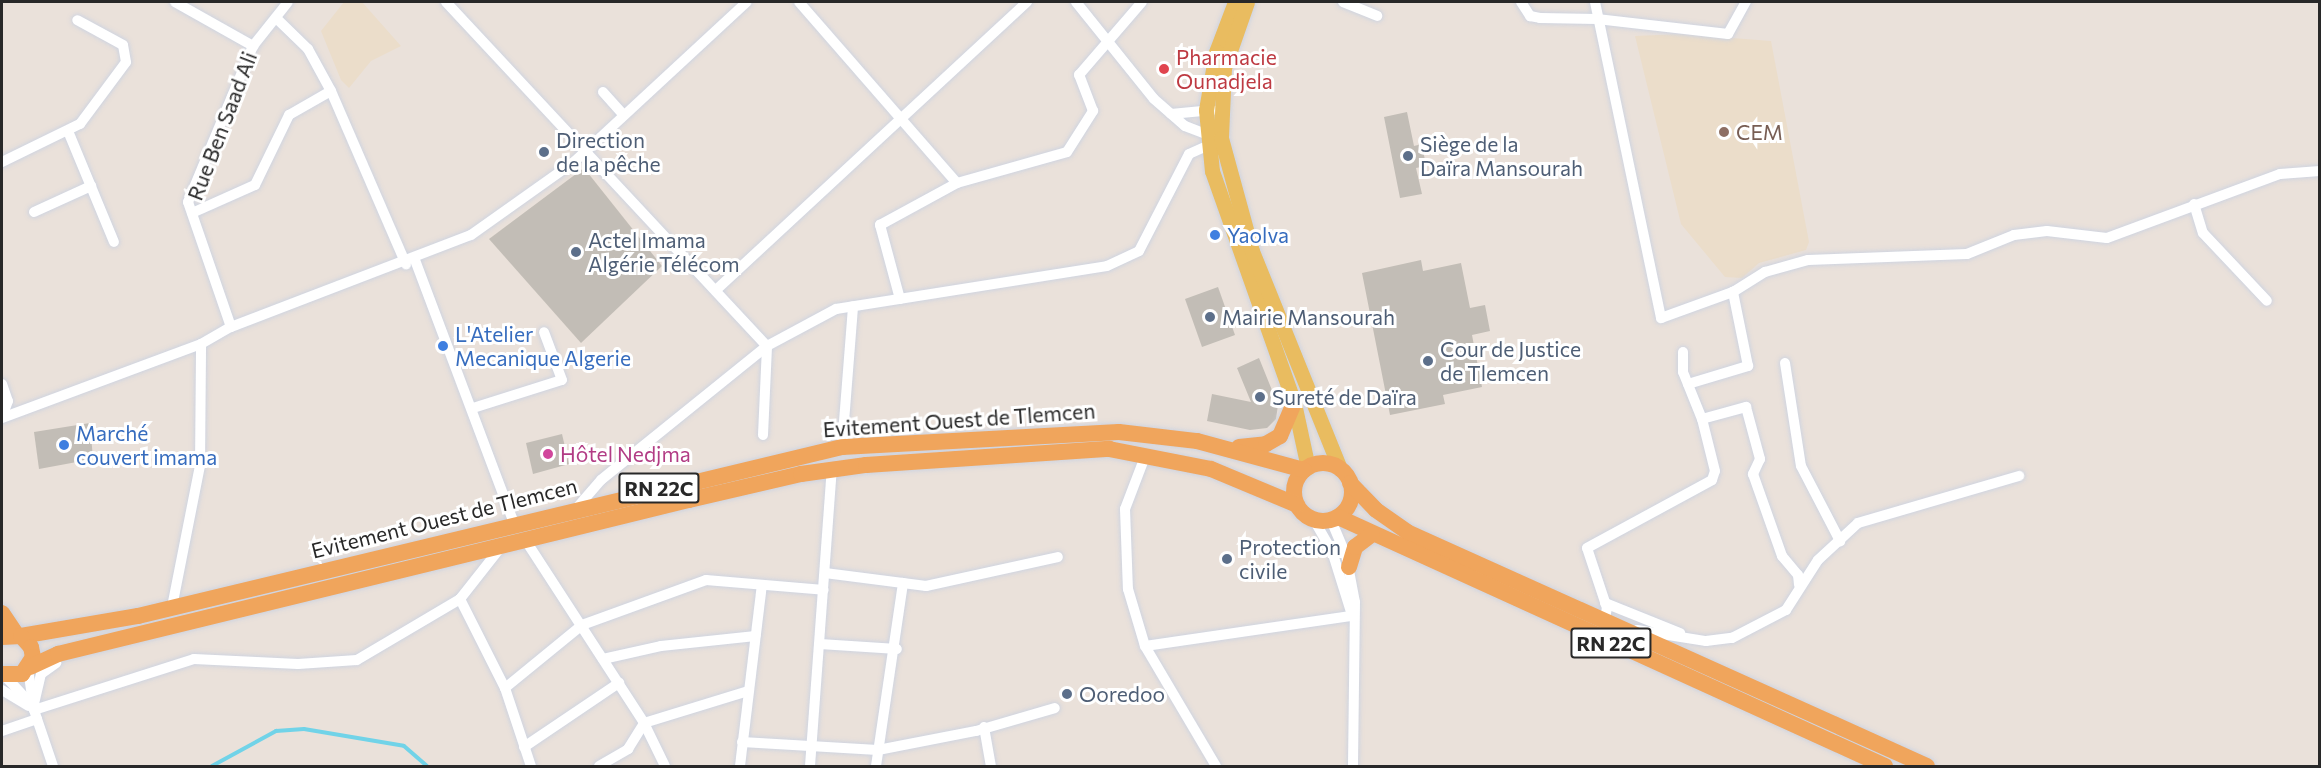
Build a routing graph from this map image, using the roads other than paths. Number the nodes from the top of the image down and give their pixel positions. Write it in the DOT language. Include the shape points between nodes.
graph roads {
  1 [pos="175,2"];
  2 [pos="288,2"];
  3 [pos="446,2"];
  4 [pos="747,2"];
  5 [pos="799,2"];
  6 [pos="1027,2"];
  7 [pos="1076,2"];
  8 [pos="1142,2"];
  9 [pos="1235,2"];
  10 [pos="1247,2"];
  11 [pos="1343,2"];
  12 [pos="1521,2"];
  13 [pos="1595,2"];
  14 [pos="1743,3"];
  15 [pos="1377,16"];
  16 [pos="276,18"];
  17 [pos="1597,19"];
  18 [pos="77,20"];
  19 [pos="1110,39"];
  20 [pos="253,46"];
  21 [pos="331,91"];
  22 [pos="603,92"];
  23 [pos="1213,110"];
  24 [pos="1171,114"];
  25 [pos="624,115"];
  26 [pos="902,118"];
  27 [pos="68,131"];
  28 [pos="1213,139"];
  29 [pos="586,150"];
  30 [pos="2,162"];
  31 [pos="2319,171"];
  32 [pos="957,183"];
  33 [pos="91,186"];
  34 [pos="2194,204"];
  35 [pos="34,212"];
  36 [pos="192,213"];
  37 [pos="114,242"];
  38 [pos="411,262"];
  39 [pos="716,291"];
  40 [pos="1733,292"];
  41 [pos="900,298"];
  42 [pos="2268,301"];
  43 [pos="853,306"];
  44 [pos="231,327"];
  45 [pos="544,332"];
  46 [pos="201,344"];
  47 [pos="767,346"];
  48 [pos="1683,352"];
  49 [pos="1785,363"];
  50 [pos="2,384"];
  51 [pos="1688,384"];
  52 [pos="1294,403"];
  53 [pos="473,408"];
  54 [pos="2,417"];
  55 [pos="1702,419"];
  56 [pos="763,435"];
  57 [pos="842,447"];
  58 [pos="1226,447"];
  59 [pos="1146,454"];
  60 [pos="1306,469"];
  61 [pos="832,470"];
  62 [pos="1345,476"];
  63 [pos="2019,476"];
  64 [pos="1297,505"];
  65 [pos="577,508"];
  66 [pos="1328,519"];
  67 [pos="515,526"];
  68 [pos="1372,534"];
  69 [pos="1840,541"];
  70 [pos="526,542"];
  71 [pos="501,548"];
  72 [pos="1058,557"];
  73 [pos="1349,567"];
  74 [pos="825,573"];
  75 [pos="903,583"];
  76 [pos="762,585"];
  77 [pos="1799,585"];
  78 [pos="824,590"];
  79 [pos="460,599"];
  80 [pos="172,607"];
  81 [pos="1605,610"];
  82 [pos="2,613"];
  83 [pos="1351,614"];
  84 [pos="582,625"];
  85 [pos="1628,628"];
  86 [pos="13,636"];
  87 [pos="755,636"];
  88 [pos="1697,640"];
  89 [pos="820,644"];
  90 [pos="96,645"];
  91 [pos="1145,646"];
  92 [pos="897,649"];
  93 [pos="603,659"];
  94 [pos="29,668"];
  95 [pos="2,678"];
  96 [pos="619,684"];
  97 [pos="505,688"];
  98 [pos="748,691"];
  99 [pos="1055,708"];
  100 [pos="35,715"];
  101 [pos="644,723"];
  102 [pos="984,727"];
  103 [pos="2,730"];
  104 [pos="742,742"];
  105 [pos="524,747"];
  106 [pos="811,747"];
  107 [pos="878,750"];
  108 [pos="53,766"];
  109 [pos="531,766"];
  110 [pos="599,766"];
  111 [pos="665,766"];
  112 [pos="740,766"];
  113 [pos="810,766"];
  114 [pos="876,766"];
  115 [pos="991,766"];
  116 [pos="1216,766"];
  117 [pos="1353,766"];
  118 [pos="1885,766"];
  119 [pos="1927,766"];
  1 -- 20 [label="street"];
  2 -- 16 [label="street, Rue Ben Saad Ali"];
  3 -- 29 [label="street"];
  4 -- 25 [label="street"];
  5 -- 26 [label="street"];
  6 -- 26 [label="street"];
  7 -- 19 [label="street"];
  8 -- 19 [label="street"];
  9 -- 23 [label="main road" via="1216,52"];
  10 -- 23 [label="main road" via="1226,58"];
  11 -- 15 [label="street"];
  12 -- 17 [label="street" via="1530,16"];
  13 -- 17 [label="street"];
  14 -- 17 [label="street" via="1728,34"];
  16 -- 20 [label="street, Rue Ben Saad Ali"];
  16 -- 21 [label="street" via="308,49"];
  17 -- 40 [label="street" via="1661,318"];
  18 -- 27 [label="street" via="127,51 109,88 80,124"];
  19 -- 24 [label="street"];
  19 -- 32 [label="street" via="1078,75 1093,111 1067,152"];
  20 -- 36 [label="street, Rue Ben Saad Ali" via="188,202"];
  21 -- 36 [label="street" via="289,115 255,185"];
  21 -- 38 [label="street"];
  22 -- 25 [label="street"];
  23 -- 24 [label="street"];
  23 -- 28 [label="main road"];
  24 -- 28 [label="street"];
  25 -- 29 [label="street"];
  26 -- 32 [label="street"];
  26 -- 39 [label="street"];
  27 -- 30 [label="street"];
  27 -- 33 [label="street"];
  28 -- 41 [label="street" via="1189,154 1139,251 1107,266"];
  28 -- 52 [label="main road" via="1217,194"];
  28 -- 62 [label="main road" via="1252,250"];
  29 -- 38 [label="street" via="471,235"];
  29 -- 39 [label="street"];
  31 -- 34 [label="street" via="2280,174"];
  32 -- 41 [label="street" via="880,225"];
  33 -- 35 [label="street"];
  33 -- 37 [label="street"];
  34 -- 40 [label="street" via="2107,237 2047,231 2014,236 1967,254 1808,260 1765,273"];
  34 -- 42 [label="street" via="2203,233"];
  36 -- 44 [label="street, Rue Ben Saad Ali"];
  38 -- 44 [label="street"];
  38 -- 53 [label="street"];
  39 -- 47 [label="street"];
  40 -- 51 [label="street" via="1748,366"];
  41 -- 43 [label="street"];
  43 -- 47 [label="street" via="836,309"];
  43 -- 57 [label="street"];
  44 -- 46 [label="street"];
  45 -- 53 [label="street" via="562,381"];
  46 -- 54 [label="street"];
  46 -- 80 [label="street" via="200,466"];
  47 -- 56 [label="street"];
  47 -- 65 [label="street" via="601,480"];
  48 -- 51 [label="street"];
  49 -- 69 [label="street" via="1801,466"];
  50 -- 54 [label="street" via="8,400"];
  51 -- 55 [label="street"];
  52 -- 58 [label="highway" via="1285,430 1274,441"];
  52 -- 60 [label="main road"];
  53 -- 67 [label="street"];
  55 -- 77 [label="street" via="1746,407 1760,459 1753,474 1782,556 1798,575"];
  55 -- 81 [label="street" via="1715,471 1712,480 1587,548"];
  57 -- 58 [label="highway, Evitement Ouest de Tlemcen / RN 22C" via="1119,432"];
  57 -- 65 [label="highway, Evitement Ouest de Tlemcen / RN 22C"];
  58 -- 60 [label="highway, Evitement Ouest de Tlemcen / RN 22C"];
  59 -- 61 [label="highway, Evitement Ouest de Tlemcen / RN 22C" via="1109,449"];
  59 -- 64 [label="highway, Evitement Ouest de Tlemcen / RN 22C" via="1211,469"];
  59 -- 91 [label="street" via="1125,509 1128,589"];
  60 -- 62 [label="highway" via="1324,464"];
  60 -- 64 [label="highway" via="1294,490"];
  61 -- 70 [label="highway, Evitement Ouest de Tlemcen / RN 22C"];
  61 -- 74 [label="street"];
  62 -- 66 [label="highway" via="1352,496"];
  62 -- 81 [label="highway, RN 22C" via="1376,510 1407,532"];
  63 -- 69 [label="street" via="1858,523"];
  64 -- 66 [label="highway"];
  65 -- 67 [label="highway, Evitement Ouest de Tlemcen / RN 22C"];
  66 -- 68 [label="highway, RN 22C"];
  66 -- 73 [label="street"];
  66 -- 83 [label="street"];
  67 -- 80 [label="highway, Evitement Ouest de Tlemcen / RN 22C"];
  68 -- 73 [label="highway" via="1355,547"];
  68 -- 118 [label="highway, RN 22C"];
  69 -- 77 [label="street"];
  70 -- 71 [label="highway, Evitement Ouest de Tlemcen / RN 22C"];
  70 -- 84 [label="street"];
  71 -- 79 [label="street"];
  71 -- 90 [label="highway, Evitement Ouest de Tlemcen / RN 22C"];
  72 -- 75 [label="street" via="926,586"];
  73 -- 83 [label="street" via="1355,602"];
  74 -- 75 [label="street"];
  74 -- 78 [label="street"];
  75 -- 92 [label="street"];
  76 -- 78 [label="street"];
  76 -- 84 [label="street" via="706,580"];
  76 -- 87 [label="street"];
  77 -- 88 [label="street" via="1786,610 1732,638"];
  78 -- 89 [label="street"];
  79 -- 97 [label="street"];
  79 -- 100 [label="street" via="357,660 298,664 194,659"];
  80 -- 86 [label="highway, Evitement Ouest de Tlemcen / RN 22C"];
  81 -- 85 [label="highway, RN 22C"];
  81 -- 88 [label="street"];
  82 -- 86 [label="highway"];
  83 -- 91 [label="street"];
  83 -- 117 [label="street"];
  84 -- 93 [label="street"];
  84 -- 97 [label="street"];
  85 -- 88 [label="street"];
  85 -- 119 [label="highway, RN 22C"];
  86 -- 94 [label="highway" via="31,647"];
  87 -- 93 [label="street" via="661,646"];
  87 -- 98 [label="street"];
  89 -- 92 [label="street"];
  89 -- 106 [label="street"];
  90 -- 94 [label="highway, Evitement Ouest de Tlemcen / RN 22C"];
  90 -- 100 [label="street" via="82,656 45,668"];
  91 -- 116 [label="street"];
  92 -- 107 [label="street"];
  93 -- 96 [label="street"];
  94 -- 95 [label="highway, Evitement Ouest de Tlemcen / RN 22C" via="18,676"];
  94 -- 100 [label="street"];
  95 -- 100 [label="street"];
  96 -- 101 [label="street"];
  96 -- 105 [label="street"];
  97 -- 105 [label="street"];
  98 -- 101 [label="street"];
  98 -- 104 [label="street"];
  99 -- 102 [label="street"];
  100 -- 103 [label="street"];
  100 -- 108 [label="street"];
  101 -- 110 [label="street" via="628,749"];
  101 -- 111 [label="street"];
  102 -- 107 [label="street"];
  102 -- 115 [label="street"];
  104 -- 106 [label="street"];
  104 -- 112 [label="street"];
  105 -- 109 [label="street"];
  106 -- 107 [label="street"];
  106 -- 113 [label="street"];
  107 -- 114 [label="street"];
}
